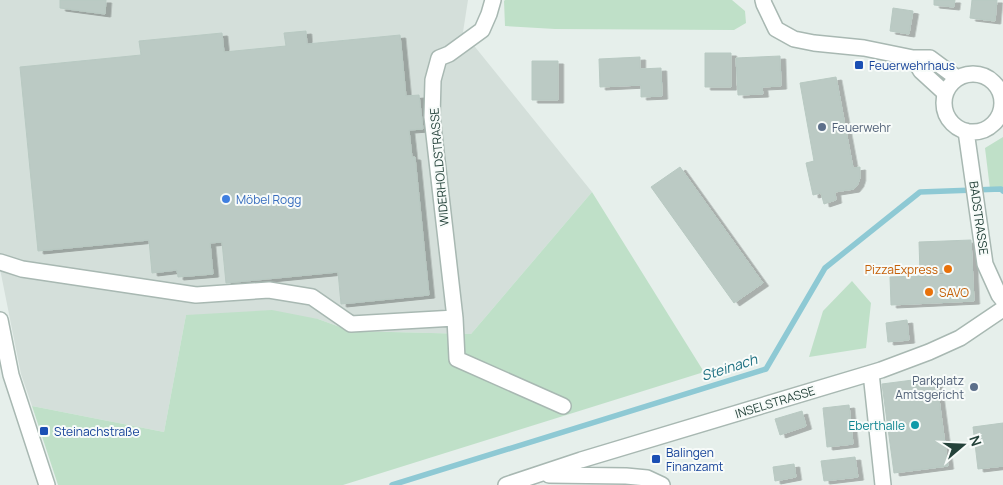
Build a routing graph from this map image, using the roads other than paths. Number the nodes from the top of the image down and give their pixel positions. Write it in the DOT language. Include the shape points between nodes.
graph roads {
  1 [pos="493,0"];
  2 [pos="763,0"];
  3 [pos="913,58"];
  4 [pos="957,78"];
  5 [pos="945,93"];
  6 [pos="1002,95"];
  7 [pos="1002,113"];
  8 [pos="966,131"];
  9 [pos="0,262"];
  10 [pos="1003,300"];
  11 [pos="1003,309"];
  12 [pos="455,318"];
  13 [pos="0,320"];
  14 [pos="871,373"];
  15 [pos="563,406"];
  16 [pos="538,475"];
  17 [pos="47,485"];
  18 [pos="506,485"];
  19 [pos="662,485"];
  20 [pos="883,485"];
  1 -- 12 [label="street, WIDERHOLDSTRASSE" via="482,30 440,58 433,80 432,117"];
  2 -- 3 [label="street" via="776,29 794,39"];
  3 -- 4 [label="street" via="930,58"];
  3 -- 5 [label="street" via="921,71"];
  4 -- 5 [label="street"];
  4 -- 6 [label="street" via="978,74 990,79"];
  5 -- 8 [label="street" via="946,115 954,125"];
  6 -- 7 [label="street"];
  7 -- 8 [label="street" via="980,131"];
  8 -- 10 [label="street, BADSTRASSE" via="985,264"];
  9 -- 12 [label="street" via="22,269 196,295 269,290 312,297 351,324"];
  11 -- 14 [label="street, INSELSTRASSE" via="960,338"];
  12 -- 15 [label="street, WIDERHOLDSTRASSE" via="457,359"];
  13 -- 17 [label="street" via="11,375"];
  14 -- 16 [label="street, INSELSTRASSE"];
  14 -- 20 [label="street"];
  16 -- 18 [label="street, INSELSTRASSE"];
  16 -- 19 [label="street" via="626,476 647,478"];
}
